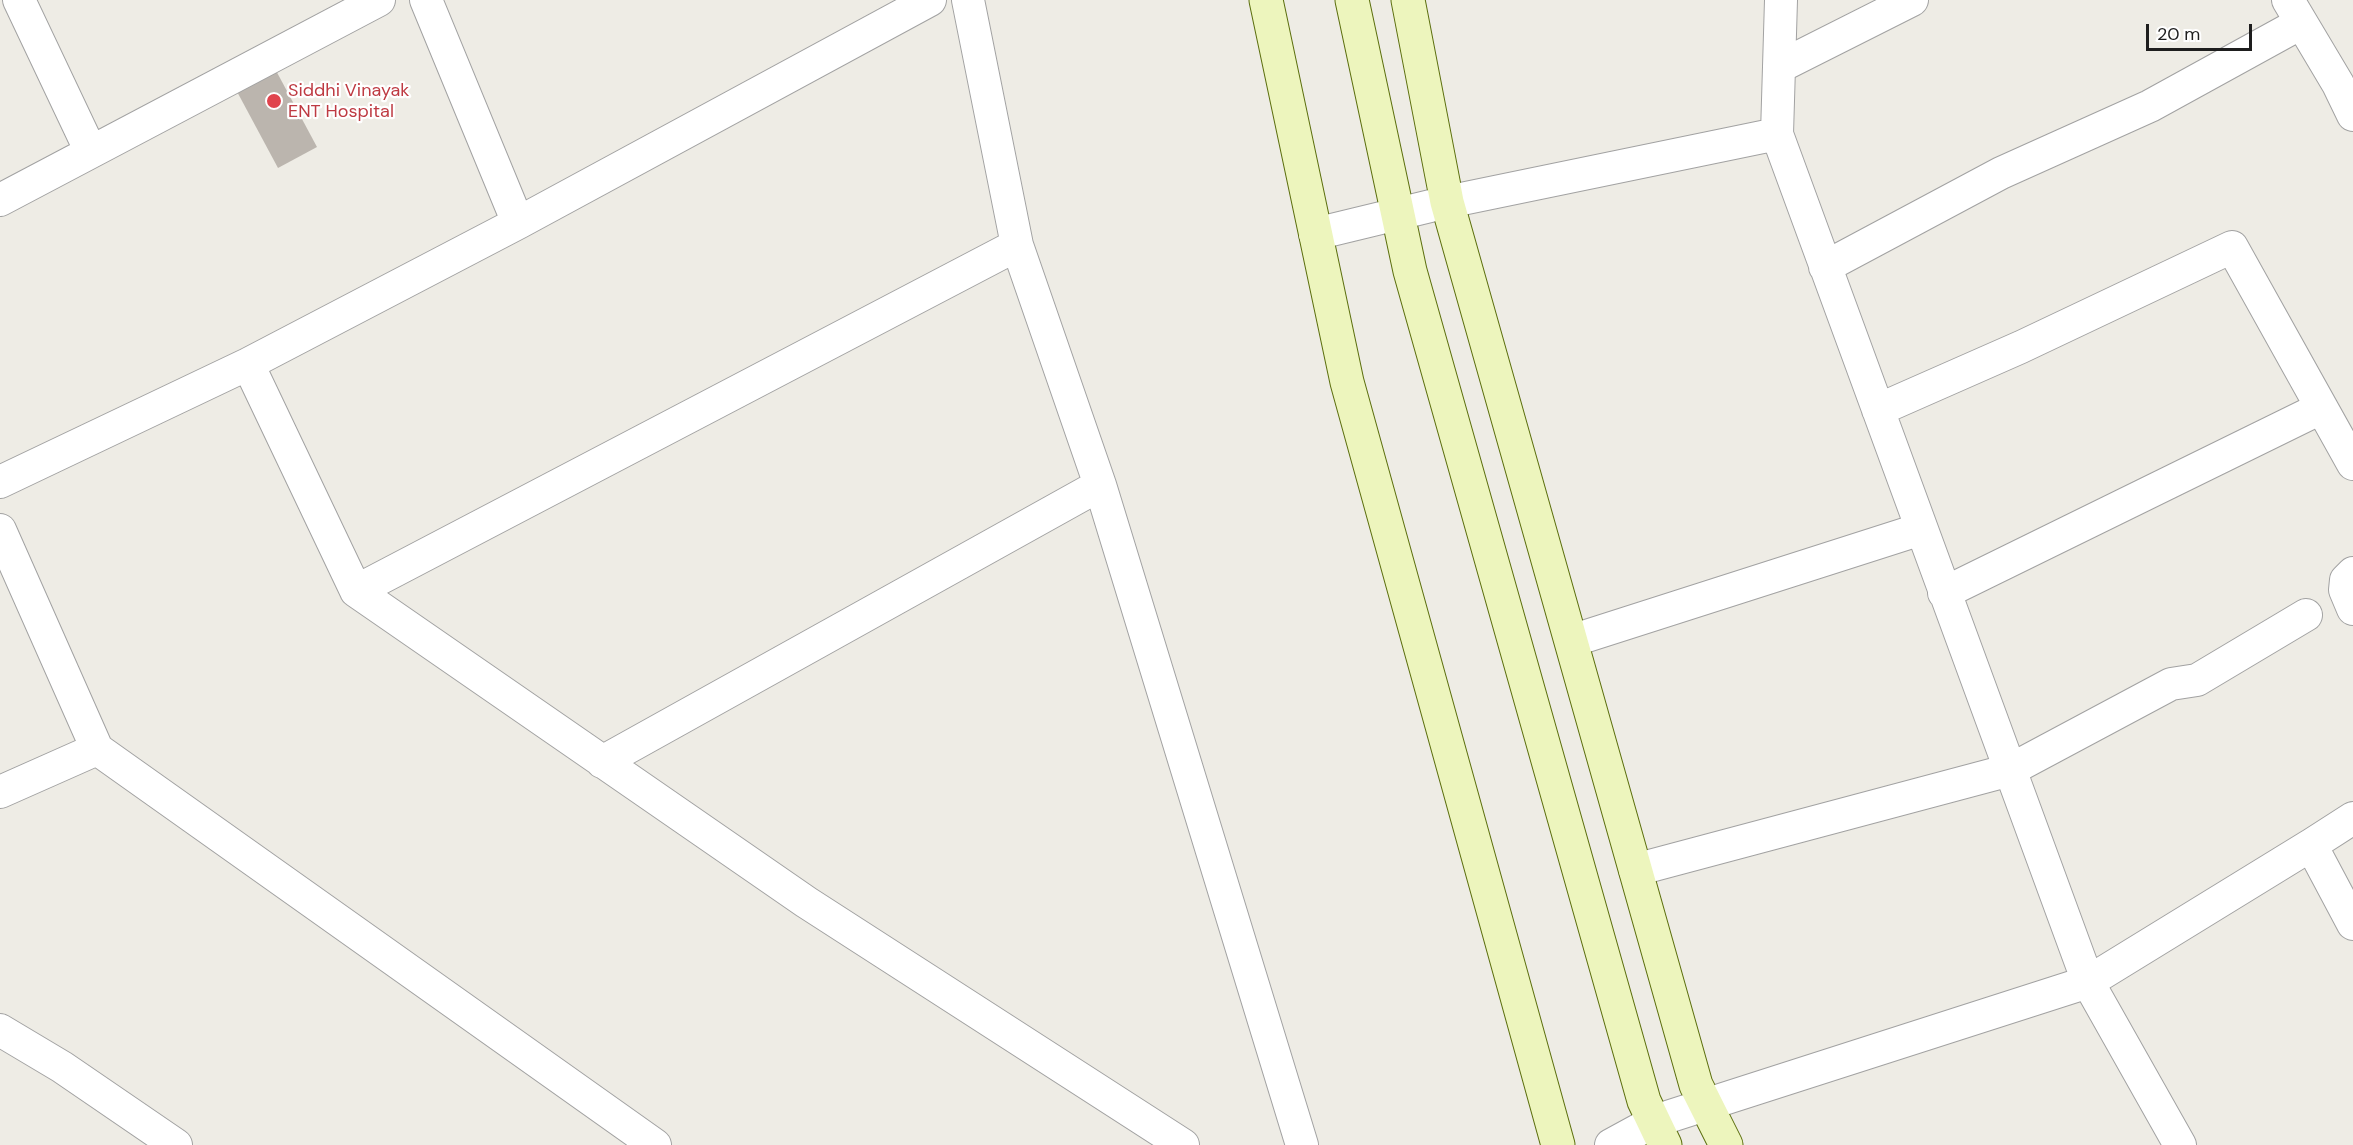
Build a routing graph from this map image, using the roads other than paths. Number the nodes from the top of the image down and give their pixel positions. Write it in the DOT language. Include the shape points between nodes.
graph roads {
  1 [pos="19,0"];
  2 [pos="380,0"];
  3 [pos="426,0"];
  4 [pos="930,0"];
  5 [pos="968,0"];
  6 [pos="1266,0"];
  7 [pos="1352,0"];
  8 [pos="1408,0"];
  9 [pos="1781,0"];
  10 [pos="1912,0"];
  11 [pos="2294,11"];
  12 [pos="1779,67"];
  13 [pos="2353,115"];
  14 [pos="1777,135"];
  15 [pos="91,152"];
  16 [pos="0,200"];
  17 [pos="1447,202"];
  18 [pos="1397,215"];
  19 [pos="518,223"];
  20 [pos="1316,234"];
  21 [pos="1017,245"];
  22 [pos="1826,267"];
  23 [pos="248,364"];
  24 [pos="2321,408"];
  25 [pos="1878,411"];
  26 [pos="2353,464"];
  27 [pos="0,482"];
  28 [pos="1100,485"];
  29 [pos="1921,529"];
  30 [pos="0,530"];
  31 [pos="2353,573"];
  32 [pos="356,591"];
  33 [pos="1944,593"];
  34 [pos="2353,609"];
  35 [pos="2306,615"];
  36 [pos="1571,641"];
  37 [pos="97,749"];
  38 [pos="603,762"];
  39 [pos="2010,770"];
  40 [pos="0,792"];
  41 [pos="2353,818"];
  42 [pos="2311,845"];
  43 [pos="1635,870"];
  44 [pos="2353,924"];
  45 [pos="2088,982"];
  46 [pos="0,1030"];
  47 [pos="1706,1104"];
  48 [pos="1660,1133"];
  49 [pos="176,1145"];
  50 [pos="655,1145"];
  51 [pos="1183,1145"];
  52 [pos="1302,1145"];
  53 [pos="1558,1145"];
  54 [pos="1611,1145"];
  55 [pos="1726,1145"];
  56 [pos="2180,1145"];
  1 -- 15 [label="street"];
  2 -- 15 [label="street"];
  3 -- 19 [label="street"];
  4 -- 19 [label="street"];
  5 -- 21 [label="street"];
  6 -- 20 [label="street"];
  7 -- 18 [label="street"];
  8 -- 17 [label="street"];
  9 -- 12 [label="street"];
  10 -- 12 [label="street"];
  11 -- 13 [label="street"];
  11 -- 22 [label="street" via="2150,106 2001,174"];
  12 -- 14 [label="street"];
  14 -- 17 [label="street"];
  14 -- 22 [label="street"];
  15 -- 16 [label="street"];
  17 -- 18 [label="street"];
  17 -- 36 [label="street"];
  18 -- 20 [label="street"];
  18 -- 48 [label="street" via="1644,1101"];
  19 -- 23 [label="street"];
  20 -- 53 [label="street" via="1347,382"];
  21 -- 28 [label="street"];
  21 -- 32 [label="street"];
  22 -- 25 [label="street"];
  23 -- 27 [label="street"];
  23 -- 32 [label="street"];
  24 -- 25 [label="street" via="2232,248"];
  24 -- 26 [label="street"];
  24 -- 33 [label="street"];
  25 -- 29 [label="street"];
  28 -- 38 [label="street"];
  28 -- 52 [label="street"];
  29 -- 33 [label="street"];
  29 -- 36 [label="street"];
  30 -- 37 [label="street"];
  31 -- 34 [label="street" via="2346,580 2345,590"];
  32 -- 38 [label="street"];
  33 -- 39 [label="street"];
  35 -- 39 [label="street" via="2197,681 2171,684"];
  36 -- 43 [label="street"];
  37 -- 40 [label="street"];
  37 -- 50 [label="street"];
  38 -- 51 [label="street" via="806,902"];
  39 -- 43 [label="street"];
  39 -- 45 [label="street"];
  41 -- 42 [label="street"];
  42 -- 44 [label="street"];
  42 -- 45 [label="street"];
  43 -- 47 [label="street" via="1696,1085"];
  45 -- 47 [label="street"];
  45 -- 56 [label="street"];
  46 -- 49 [label="street"];
  47 -- 48 [label="street"];
  47 -- 55 [label="street"];
  48 -- 54 [label="street"];
}
